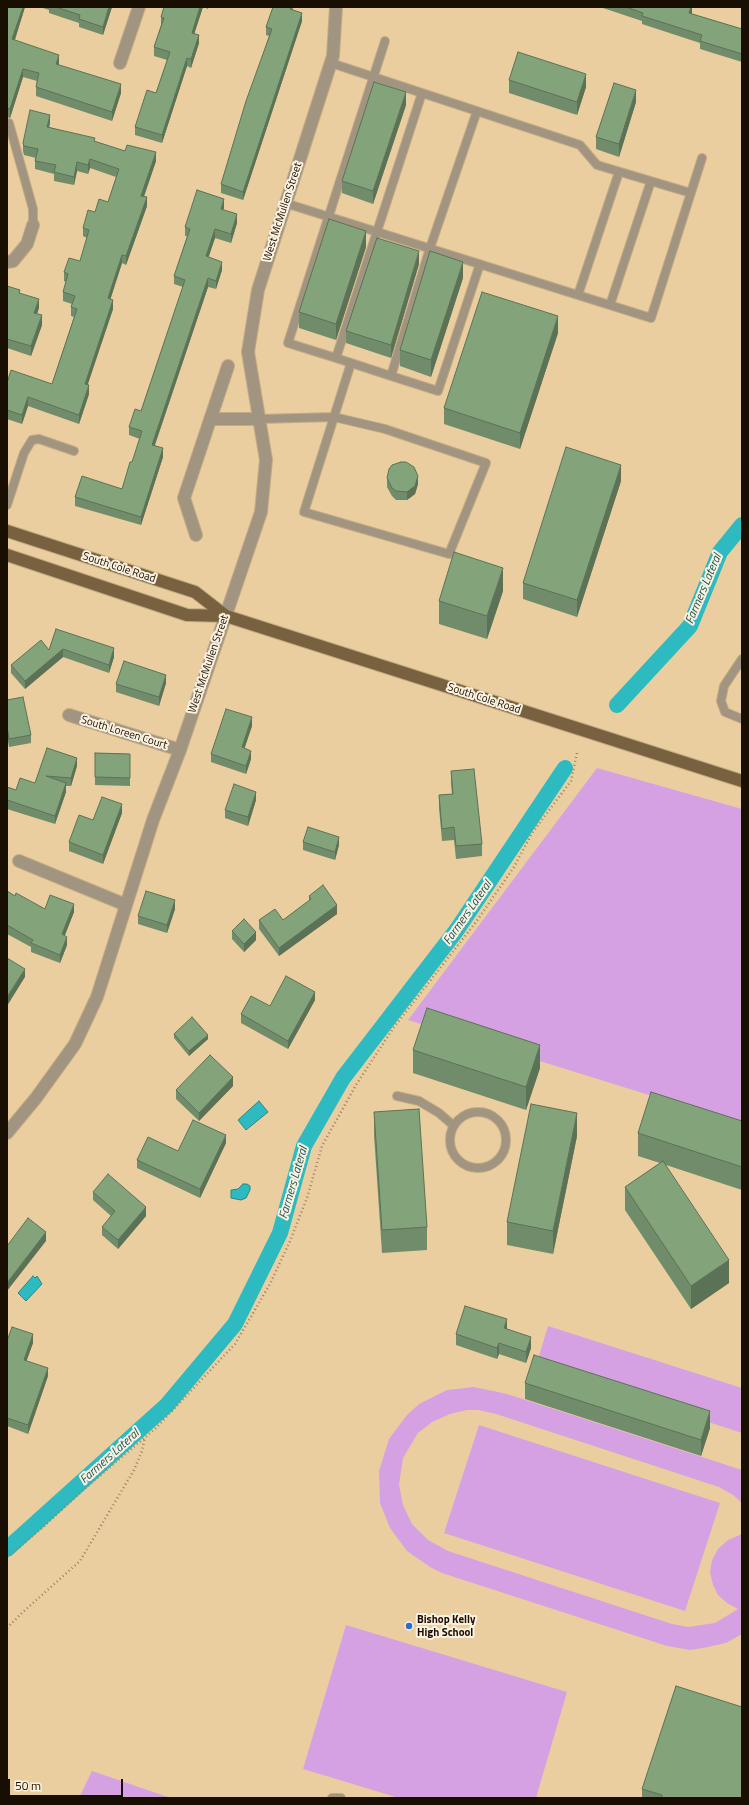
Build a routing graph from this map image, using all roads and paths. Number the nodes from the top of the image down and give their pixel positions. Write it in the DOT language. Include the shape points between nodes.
graph roads {
  1 [pos="139,7"];
  2 [pos="336,7"];
  3 [pos="385,41"];
  4 [pos="120,63"];
  5 [pos="331,63"];
  6 [pos="373,77"];
  7 [pos="422,93"];
  8 [pos="477,111"];
  9 [pos="9,123"];
  10 [pos="702,158"];
  11 [pos="619,172"];
  12 [pos="650,181"];
  13 [pos="690,193"];
  14 [pos="285,203"];
  15 [pos="328,216"];
  16 [pos="33,224"];
  17 [pos="377,232"];
  18 [pos="430,248"];
  19 [pos="7,262"];
  20 [pos="480,264"];
  21 [pos="578,295"];
  22 [pos="610,305"];
  23 [pos="336,358"];
  24 [pos="351,363"];
  25 [pos="228,366"];
  26 [pos="391,376"];
  27 [pos="334,417"];
  28 [pos="259,418"];
  29 [pos="210,419"];
  30 [pos="74,451"];
  31 [pos="7,505"];
  32 [pos="7,530"];
  33 [pos="196,535"];
  34 [pos="7,555"];
  35 [pos="226,616"];
  36 [pos="742,659"];
  37 [pos="69,716"];
  38 [pos="742,719"];
  39 [pos="180,750"];
  40 [pos="577,753"];
  41 [pos="742,781"];
  42 [pos="19,861"];
  43 [pos="126,905"];
  44 [pos="397,1096"];
  45 [pos="454,1126"];
  46 [pos="7,1133"];
  47 [pos="146,1436"];
  48 [pos="7,1557"];
  49 [pos="7,1628"];
  50 [pos="332,1798"];
  51 [pos="342,1798"];
  1 -- 4 [label="street"];
  2 -- 5 [label="street, West McMullen Street"];
  3 -- 6 [label="lane"];
  5 -- 6 [label="lane"];
  5 -- 14 [label="street, West McMullen Street"];
  6 -- 7 [label="lane"];
  6 -- 15 [label="lane"];
  7 -- 8 [label="lane"];
  7 -- 17 [label="lane"];
  8 -- 11 [label="lane" via="580,145 598,165"];
  8 -- 18 [label="lane"];
  9 -- 16 [label="lane" via="33,209"];
  10 -- 13 [label="lane"];
  11 -- 12 [label="lane"];
  11 -- 21 [label="lane"];
  12 -- 13 [label="lane"];
  12 -- 22 [label="lane"];
  13 -- 22 [label="lane" via="651,318"];
  14 -- 15 [label="lane"];
  14 -- 28 [label="street, West McMullen Street" via="258,290 248,352"];
  15 -- 17 [label="lane"];
  15 -- 23 [label="lane" via="288,343"];
  16 -- 19 [label="street" via="27,244 13,261"];
  17 -- 18 [label="lane"];
  17 -- 23 [label="lane"];
  18 -- 20 [label="lane"];
  18 -- 26 [label="lane"];
  20 -- 21 [label="lane"];
  20 -- 26 [label="lane" via="438,391"];
  21 -- 22 [label="lane"];
  23 -- 24 [label="lane"];
  24 -- 26 [label="lane"];
  24 -- 27 [label="lane"];
  25 -- 29 [label="street"];
  27 -- 27 [label="lane" via="385,429 486,464 449,554 304,512"];
  27 -- 28 [label="lane"];
  28 -- 29 [label="street"];
  28 -- 35 [label="street, West McMullen Street" via="266,460 260,512"];
  29 -- 33 [label="street" via="184,498"];
  30 -- 31 [label="lane" via="38,439 32,440 24,453"];
  32 -- 35 [label="main road, South Cole Road" via="195,592"];
  34 -- 35 [label="main road, South Cole Road" via="187,615"];
  35 -- 39 [label="street, West McMullen Street"];
  35 -- 41 [label="main road, South Cole Road"];
  36 -- 38 [label="lane" via="724,686 721,701 725,712"];
  37 -- 39 [label="street, South Loreen Court"];
  39 -- 43 [label="street, West McMullen Street" via="153,820"];
  40 -- 47 [label="path" via="571,781 532,833 514,867 476,922 394,1027 356,1085 322,1146 307,1198 270,1284 235,1344"];
  42 -- 43 [label="street"];
  43 -- 46 [label="street, West McMullen Street" via="97,997 75,1044"];
  44 -- 45 [label="lane" via="419,1101"];
  45 -- 45 [label="lane" via="466,1115 473,1113 481,1112 495,1118 504,1130 506,1138 502,1154 483,1168 467,1166 455,1156 452,1149"];
  47 -- 48 [label="path"];
  47 -- 49 [label="path" via="134,1470 80,1561"];
  50 -- 51 [label="lane"];
}
